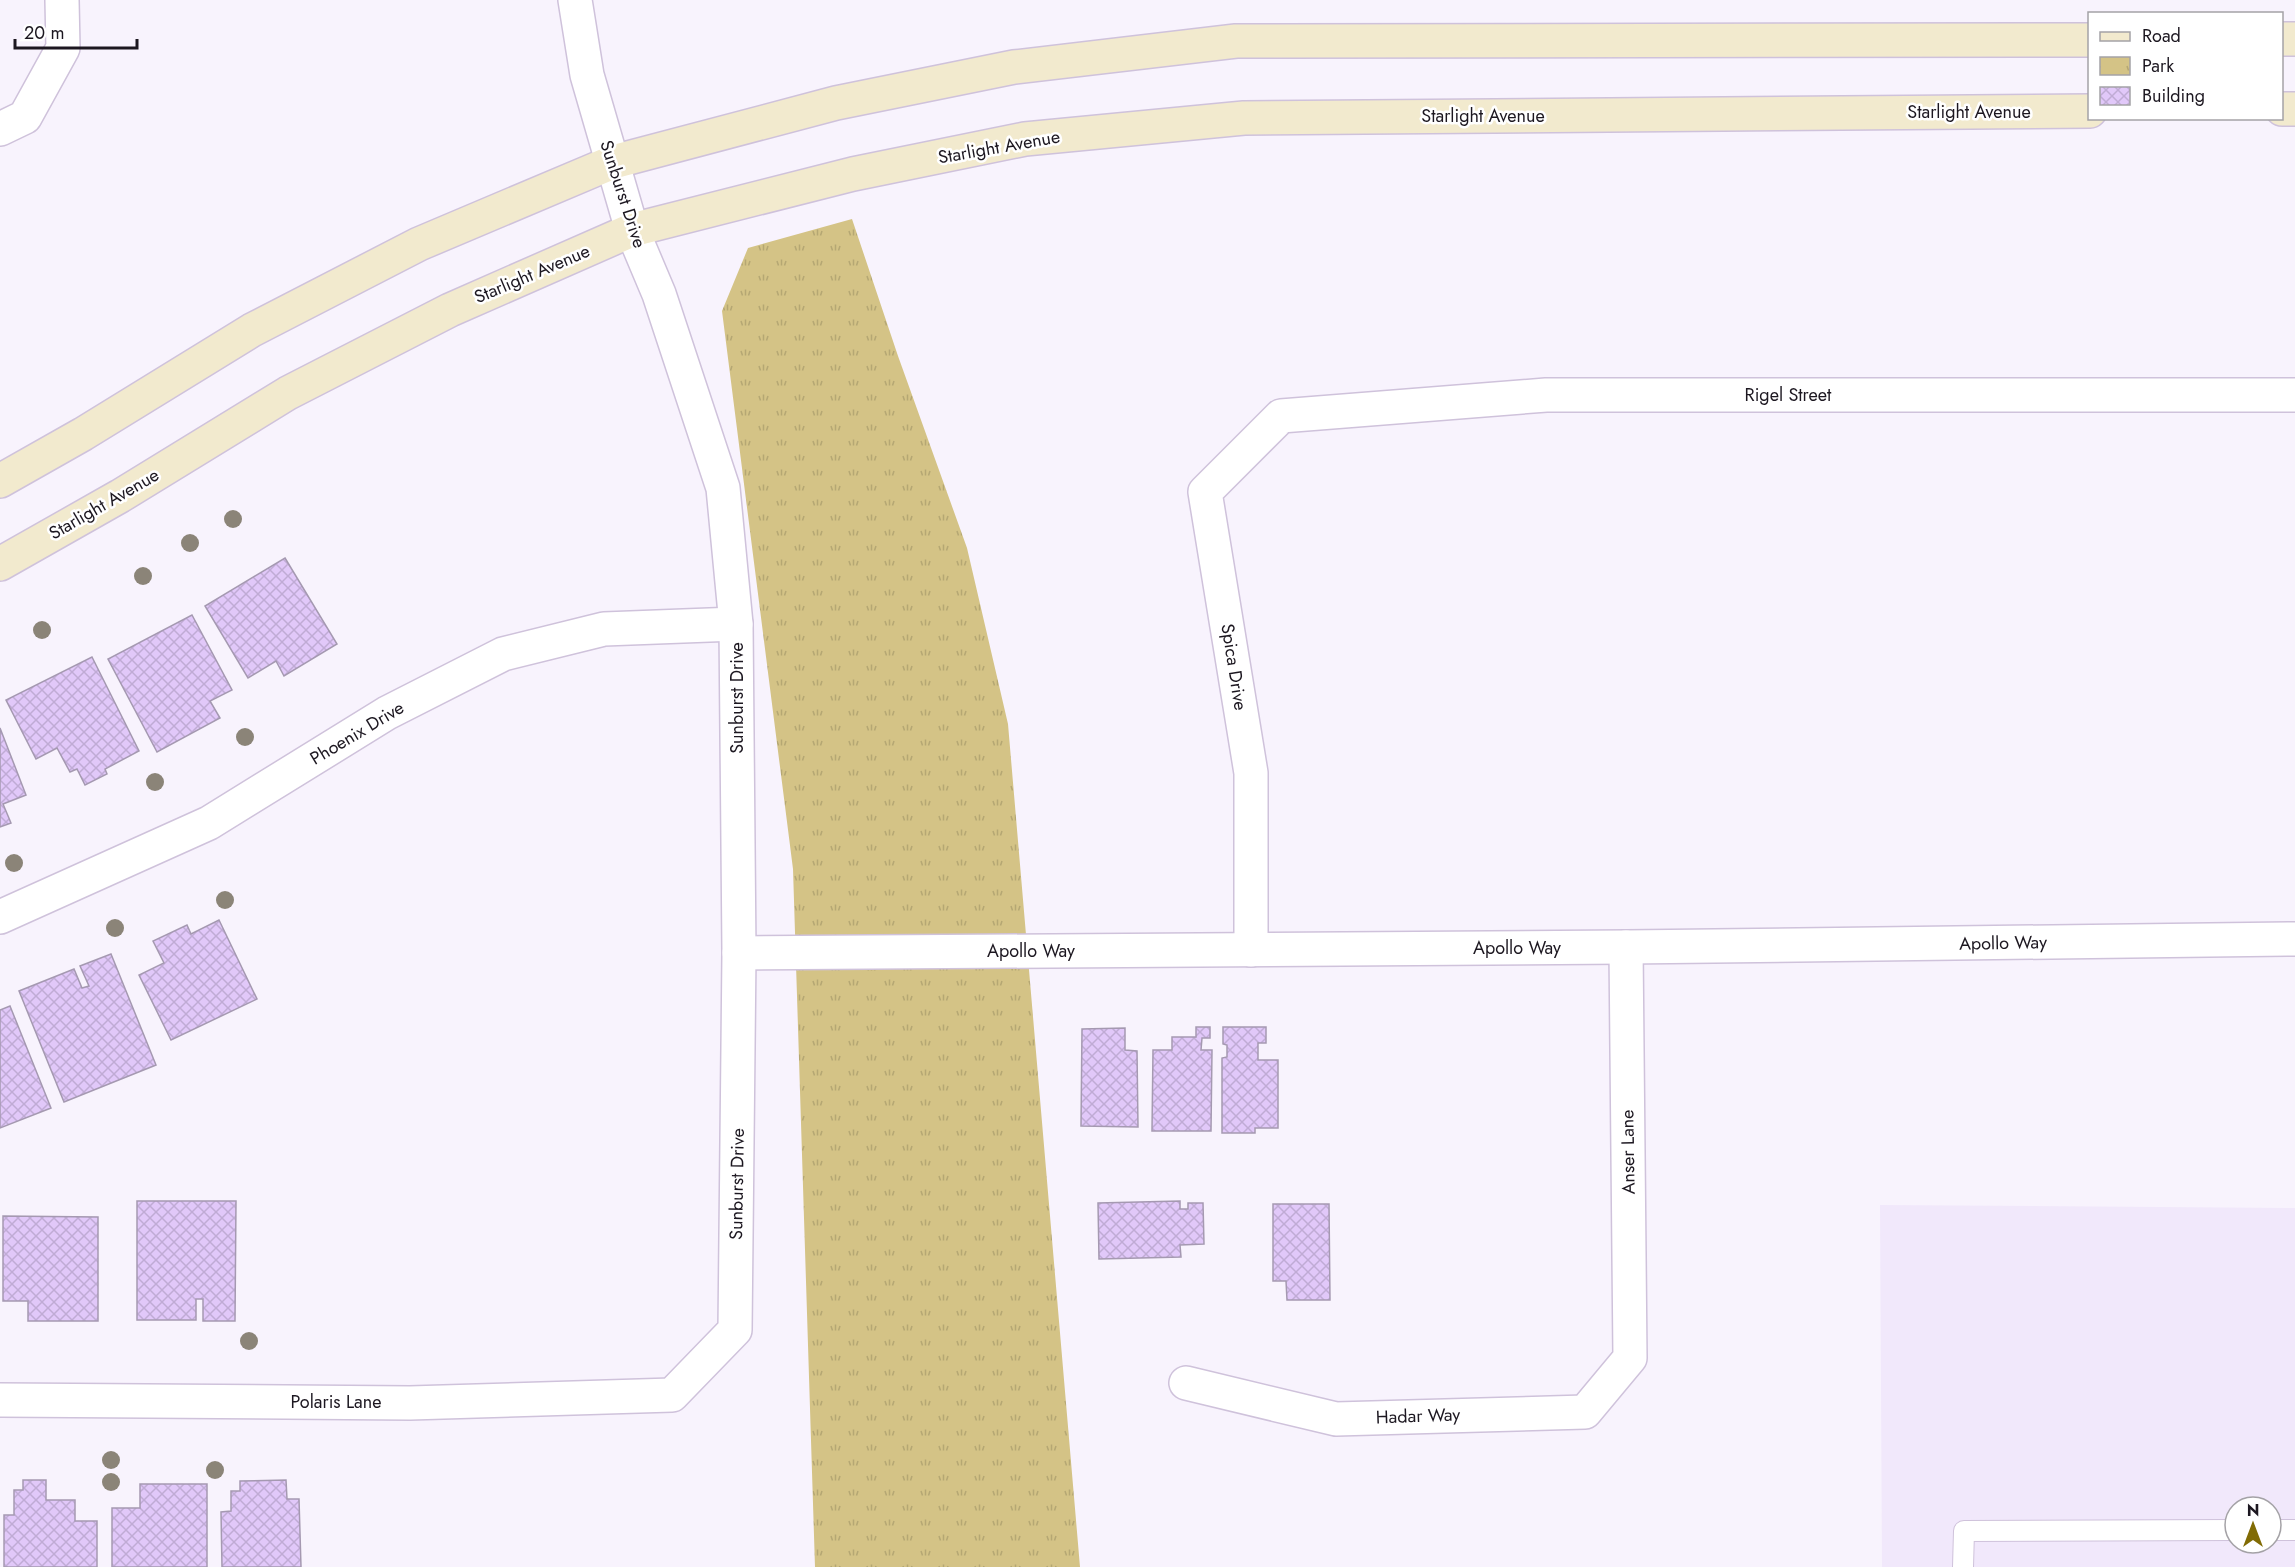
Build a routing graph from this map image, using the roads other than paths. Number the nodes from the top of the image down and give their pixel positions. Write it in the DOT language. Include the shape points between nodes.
graph roads {
  1 [pos="62,0"];
  2 [pos="575,0"];
  3 [pos="2088,40"];
  4 [pos="2088,111"];
  5 [pos="0,129"];
  6 [pos="613,162"];
  7 [pos="632,230"];
  8 [pos="2295,395"];
  9 [pos="1281,416"];
  10 [pos="0,481"];
  11 [pos="0,564"];
  12 [pos="736,624"];
  13 [pos="0,917"];
  14 [pos="2295,939"];
  15 [pos="1626,947"];
  16 [pos="1251,950"];
  17 [pos="739,953"];
  18 [pos="1629,1358"];
  19 [pos="1186,1383"];
  20 [pos="672,1395"];
  21 [pos="0,1400"];
  22 [pos="2223,1530"];
  23 [pos="1963,1567"];
  1 -- 5 [label="street" via="63,48 25,117"];
  2 -- 6 [label="street, Sunburst Drive" via="587,75"];
  3 -- 6 [label="street" via="1236,41 1014,67 836,103"];
  4 -- 7 [label="street, Starlight Avenue" via="1244,118 1025,139 853,174"];
  6 -- 7 [label="street, Sunburst Drive"];
  6 -- 10 [label="street" via="418,244 252,330"];
  7 -- 11 [label="street, Starlight Avenue" via="450,310 288,393"];
  7 -- 12 [label="street, Sunburst Drive" via="660,294 723,488"];
  8 -- 9 [label="street, Rigel Street" via="1546,395"];
  9 -- 16 [label="street, Spica Drive" via="1205,492 1251,773"];
  12 -- 13 [label="street, Phoenix Drive" via="604,629 503,654 387,713 209,823"];
  12 -- 17 [label="street, Sunburst Drive"];
  14 -- 15 [label="street, Apollo Way"];
  15 -- 16 [label="street, Apollo Way"];
  15 -- 18 [label="street, Anser Lane"];
  16 -- 17 [label="street, Apollo Way"];
  17 -- 20 [label="street, Sunburst Drive" via="735,1330"];
  18 -- 19 [label="street, Hadar Way" via="1585,1412 1336,1419"];
  20 -- 21 [label="street, Polaris Lane" via="410,1403"];
  22 -- 23 [label="lane" via="1964,1531"];
}
